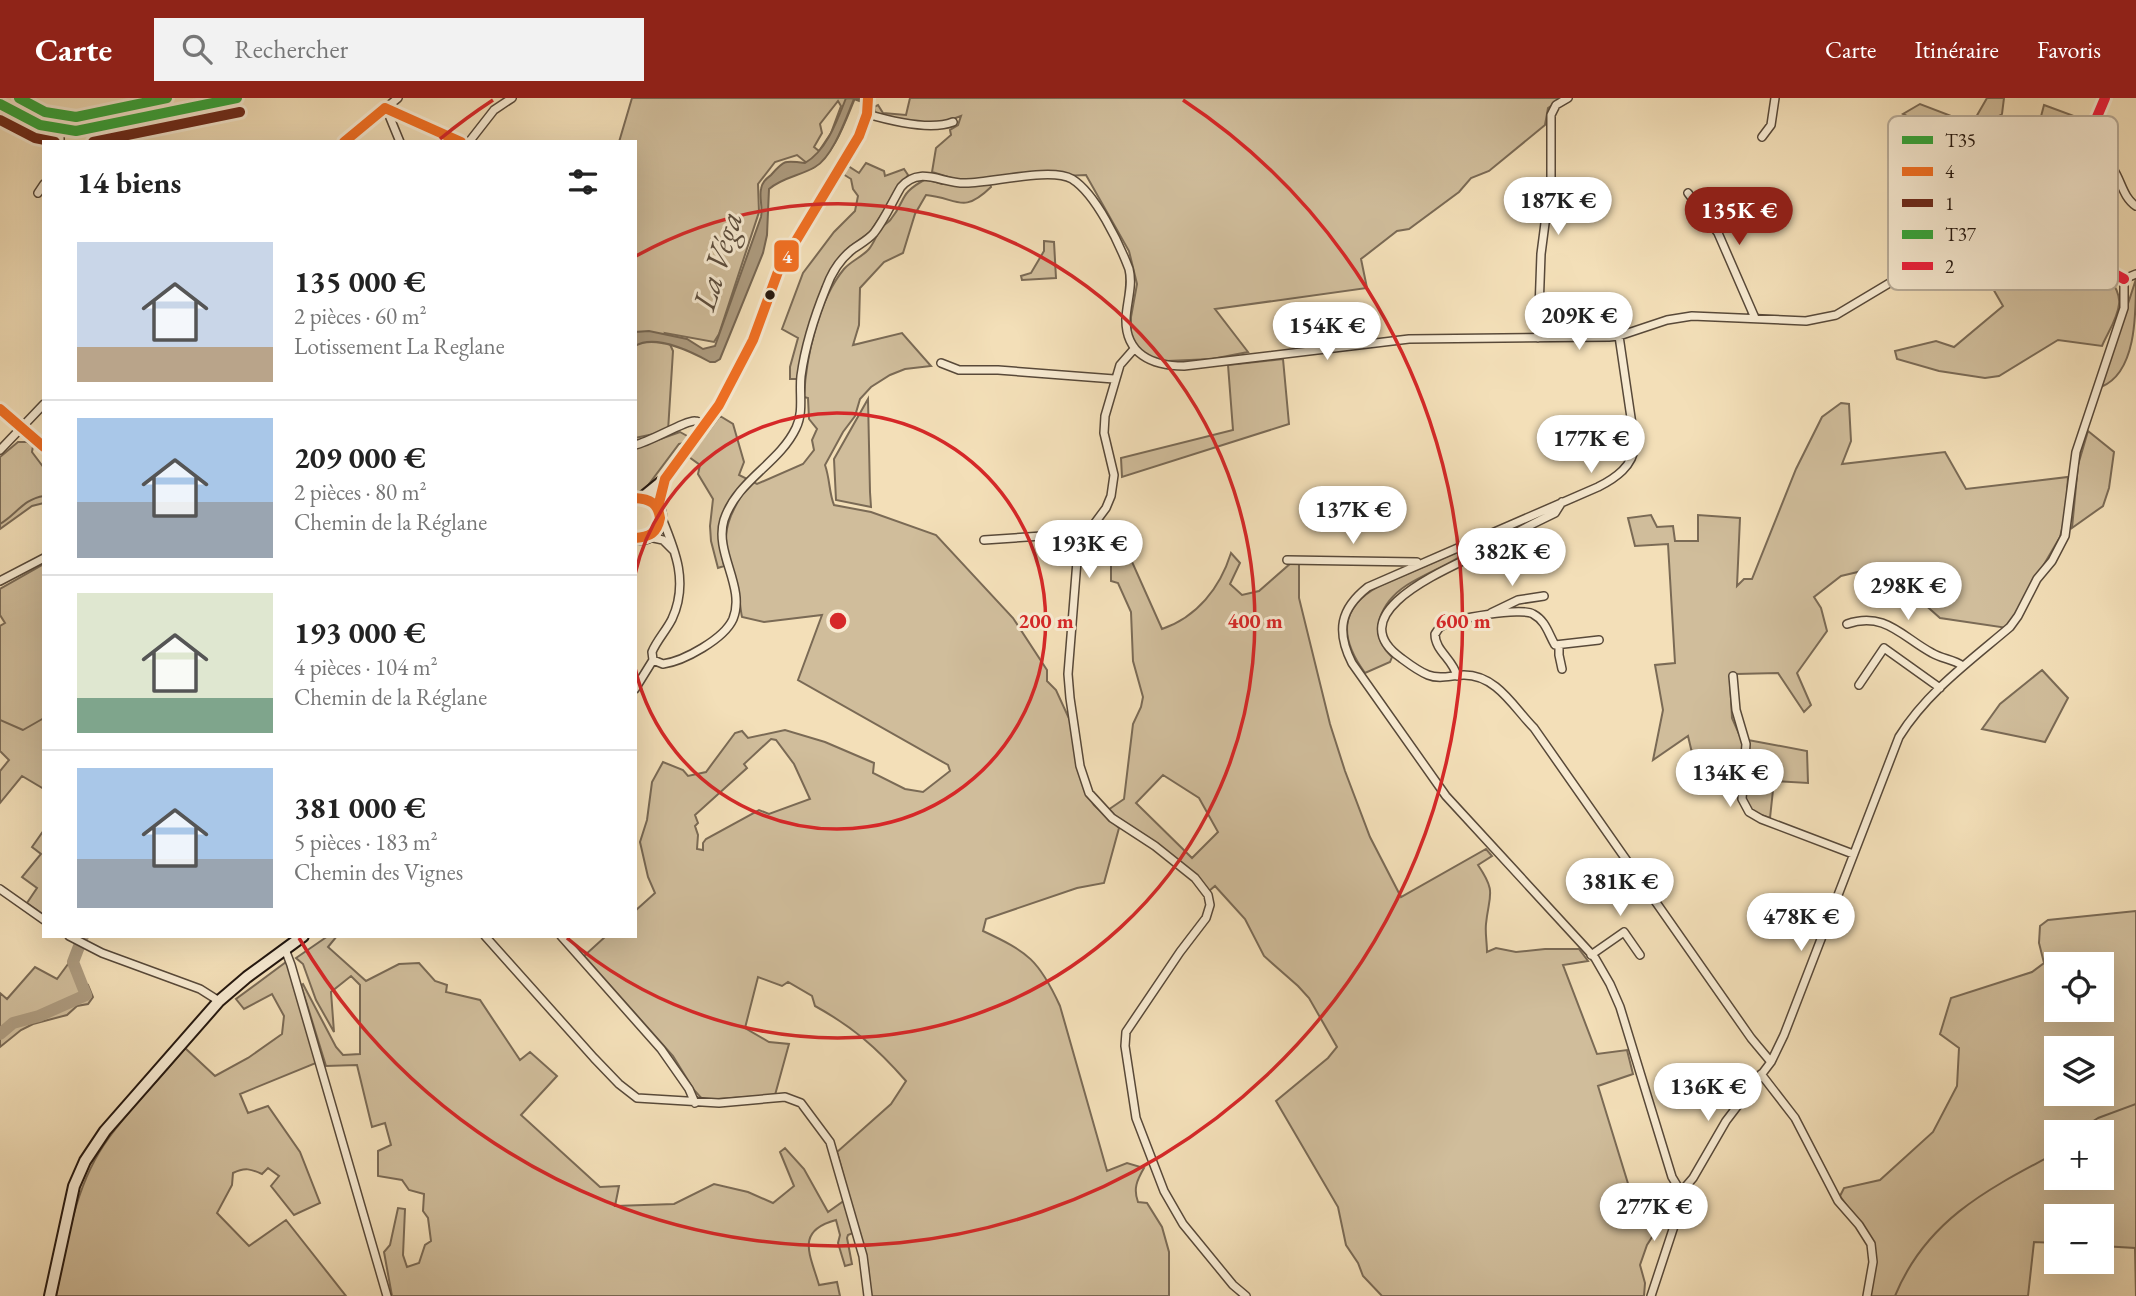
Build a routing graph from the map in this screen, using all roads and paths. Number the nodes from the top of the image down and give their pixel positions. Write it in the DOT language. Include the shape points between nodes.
graph roads {
  1 [pos="237,98"];
  2 [pos="398,98"];
  3 [pos="512,98"];
  4 [pos="868,98"];
  5 [pos="1568,98"];
  6 [pos="1775,98"];
  7 [pos="2105,98"];
  8 [pos="0,104"];
  9 [pos="385,107"];
  10 [pos="867,114"];
  11 [pos="2097,116"];
  12 [pos="953,122"];
  13 [pos="122,123"];
  14 [pos="60,129"];
  15 [pos="1762,137"];
  16 [pos="60,140"];
  17 [pos="127,140"];
  18 [pos="346,140"];
  19 [pos="399,140"];
  20 [pos="458,140"];
  21 [pos="471,140"];
  22 [pos="2118,180"];
  23 [pos="42,187"];
  24 [pos="38,193"];
  25 [pos="1688,193"];
  26 [pos="2136,206"];
  27 [pos="2136,274"];
  28 [pos="2118,276"];
  29 [pos="2124,279"];
  30 [pos="1888,284"];
  31 [pos="1755,318"];
  32 [pos="1619,336"];
  33 [pos="1538,338"];
  34 [pos="1134,349"];
  35 [pos="942,363"];
  36 [pos="1114,379"];
  37 [pos="42,406"];
  38 [pos="0,408"];
  39 [pos="706,425"];
  40 [pos="22,426"];
  41 [pos="637,444"];
  42 [pos="42,445"];
  43 [pos="0,450"];
  44 [pos="665,479"];
  45 [pos="639,497"];
  46 [pos="1562,502"];
  47 [pos="659,511"];
  48 [pos="1086,533"];
  49 [pos="640,540"];
  50 [pos="984,540"];
  51 [pos="677,554"];
  52 [pos="42,559"];
  53 [pos="1287,560"];
  54 [pos="1421,562"];
  55 [pos="0,582"];
  56 [pos="1544,596"];
  57 [pos="1491,613"];
  58 [pos="1847,624"];
  59 [pos="1600,640"];
  60 [pos="1559,646"];
  61 [pos="653,660"];
  62 [pos="1963,666"];
  63 [pos="1562,669"];
  64 [pos="1457,676"];
  65 [pos="1733,676"];
  66 [pos="1859,685"];
  67 [pos="637,686"];
  68 [pos="1940,688"];
  69 [pos="1853,854"];
  70 [pos="0,889"];
  71 [pos="42,919"];
  72 [pos="73,938"];
  73 [pos="300,938"];
  74 [pos="487,938"];
  75 [pos="563,938"];
  76 [pos="285,949"];
  77 [pos="1591,955"];
  78 [pos="1640,955"];
  79 [pos="219,1001"];
  80 [pos="1770,1062"];
  81 [pos="1761,1074"];
  82 [pos="695,1103"];
  83 [pos="1681,1192"];
  84 [pos="50,1296"];
  85 [pos="387,1296"];
  86 [pos="868,1296"];
  87 [pos="1246,1296"];
  88 [pos="1651,1296"];
  89 [pos="1867,1296"];
  1 -- 13 [label="main road"];
  2 -- 9 [label="street"];
  3 -- 21 [label="street" via="494,110"];
  4 -- 10 [label="main road"];
  5 -- 33 [label="street" via="1550,115"];
  6 -- 15 [label="street" via="1771,125"];
  7 -- 11 [label="street"];
  8 -- 14 [label="main road" via="40,125"];
  9 -- 18 [label="street"];
  9 -- 19 [label="street"];
  9 -- 20 [label="street"];
  10 -- 12 [label="street" via="936,126"];
  10 -- 39 [label="main road" via="859,136 779,269 753,340"];
  13 -- 14 [label="main road"];
  13 -- 17 [label="street"];
  14 -- 16 [label="street"];
  22 -- 26 [label="street"];
  23 -- 24 [label="street"];
  25 -- 31 [label="street" via="1718,233"];
  27 -- 29 [label="street"];
  28 -- 29 [label="street"];
  29 -- 62 [label="street" via="2124,308 2076,452 2065,536 2014,622"];
  30 -- 31 [label="street" via="1836,316"];
  31 -- 32 [label="street" via="1681,317"];
  32 -- 33 [label="street"];
  32 -- 46 [label="street" via="1634,453 1610,482"];
  33 -- 34 [label="street" via="1387,341 1184,366 1156,364"];
  34 -- 36 [label="street"];
  34 -- 61 [label="street" via="1126,319 1129,269 1098,209 1075,181 1057,174 965,183 911,178 875,232 838,265 826,287 804,362 797,427 742,488 726,516 721,532 735,595 732,620 711,643 668,663"];
  35 -- 36 [label="street" via="960,370"];
  36 -- 48 [label="street" via="1104,425 1113,468 1111,496"];
  37 -- 40 [label="street"];
  38 -- 40 [label="street"];
  39 -- 41 [label="street" via="688,422"];
  39 -- 44 [label="main road"];
  40 -- 42 [label="street"];
  40 -- 43 [label="street"];
  44 -- 45 [label="main road"];
  44 -- 47 [label="main road"];
  45 -- 47 [label="main road" via="654,502"];
  46 -- 54 [label="street"];
  46 -- 64 [label="street" via="1555,513 1416,584 1385,619 1382,636 1389,649 1428,676"];
  47 -- 49 [label="main road" via="660,524"];
  47 -- 51 [label="street"];
  48 -- 50 [label="street"];
  48 -- 87 [label="street" via="1077,561 1069,685 1083,778 1095,801 1112,818 1183,868 1205,888 1210,901 1206,918 1126,1032 1136,1118 1164,1191 1183,1224"];
  49 -- 51 [label="street" via="663,540"];
  51 -- 61 [label="street" via="678,598 672,618 652,650"];
  52 -- 55 [label="street"];
  53 -- 54 [label="street"];
  54 -- 77 [label="street" via="1357,595 1343,624 1346,652 1439,788"];
  56 -- 57 [label="street" via="1518,600"];
  57 -- 60 [label="street" via="1533,613"];
  57 -- 64 [label="street" via="1437,630 1436,643"];
  58 -- 62 [label="street" via="1885,622 1933,654"];
  59 -- 60 [label="street"];
  60 -- 63 [label="street"];
  61 -- 67 [label="street"];
  62 -- 68 [label="street"];
  64 -- 80 [label="street" via="1473,676 1493,685 1534,729"];
  65 -- 69 [label="street" via="1746,744 1744,806 1761,819"];
  66 -- 68 [label="street" via="1884,649"];
  68 -- 69 [label="street" via="1899,737"];
  69 -- 80 [label="street"];
  70 -- 71 [label="street"];
  72 -- 79 [label="street" via="200,989"];
  73 -- 76 [label="main road"];
  74 -- 82 [label="street" via="630,1095"];
  75 -- 82 [label="street" via="661,1049"];
  76 -- 79 [label="main road"];
  76 -- 85 [label="street"];
  77 -- 78 [label="street" via="1624,932"];
  77 -- 83 [label="street" via="1620,1007 1672,1177"];
  79 -- 84 [label="main road" via="105,1131 85,1161 68,1206"];
  80 -- 81 [label="street"];
  81 -- 83 [label="street"];
  81 -- 89 [label="street" via="1795,1118 1838,1201 1871,1244"];
  82 -- 86 [label="street" via="785,1097 801,1103 830,1142 863,1256"];
  83 -- 88 [label="street" via="1681,1205"];
}
